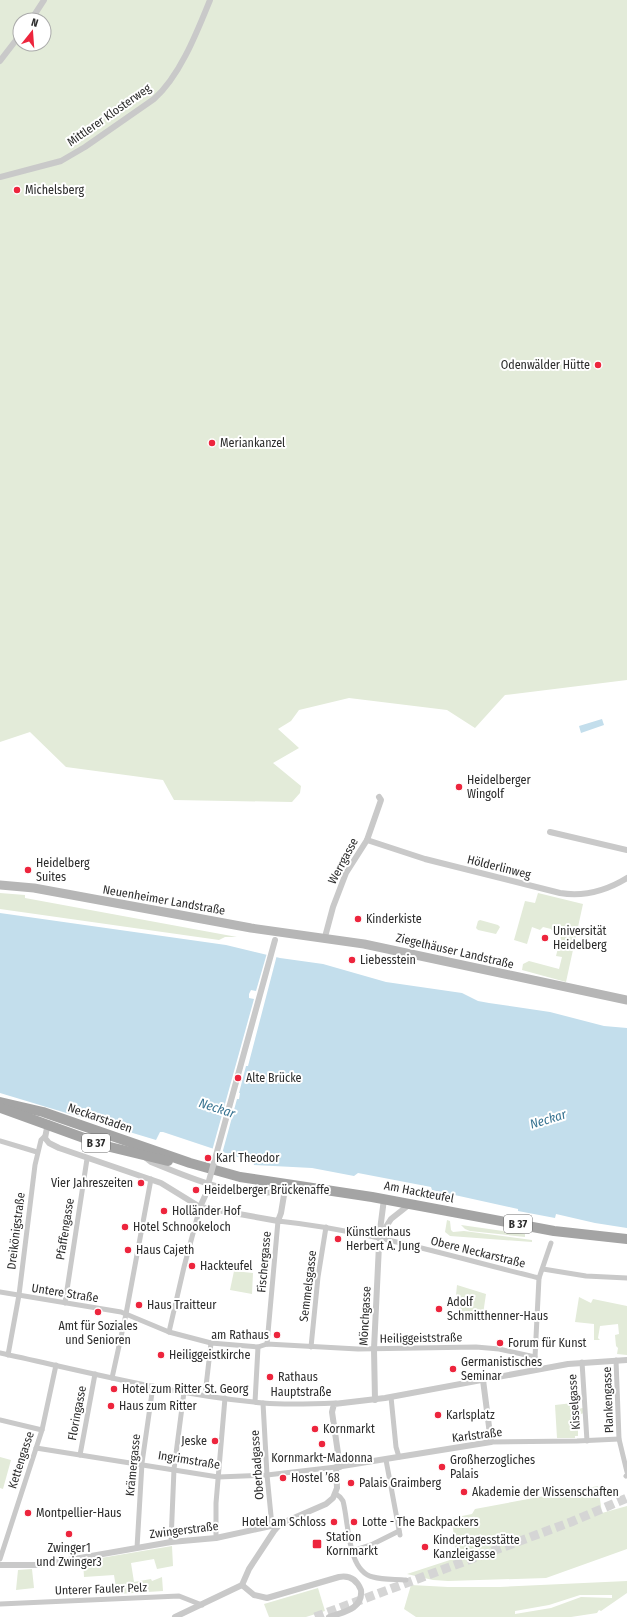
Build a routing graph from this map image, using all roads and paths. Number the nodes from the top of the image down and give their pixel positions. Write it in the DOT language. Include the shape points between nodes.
graph roads {
  1 [pos="44,0"];
  2 [pos="210,0"];
  3 [pos="36,12"];
  4 [pos="12,45"];
  5 [pos="0,61"];
  6 [pos="0,177"];
  7 [pos="379,797"];
  8 [pos="550,832"];
  9 [pos="367,840"];
  10 [pos="627,850"];
  11 [pos="627,878"];
  12 [pos="0,885"];
  13 [pos="276,936"];
  14 [pos="325,937"];
  15 [pos="626,998"];
  16 [pos="0,1102"];
  17 [pos="0,1108"];
  18 [pos="50,1120"];
  19 [pos="45,1136"];
  20 [pos="0,1141"];
  21 [pos="37,1152"];
  22 [pos="146,1156"];
  23 [pos="87,1159"];
  24 [pos="190,1164"];
  25 [pos="208,1168"];
  26 [pos="151,1179"];
  27 [pos="286,1183"];
  28 [pos="207,1188"];
  29 [pos="205,1196"];
  30 [pos="384,1199"];
  31 [pos="410,1204"];
  32 [pos="200,1207"];
  33 [pos="278,1221"];
  34 [pos="326,1227"];
  35 [pos="381,1236"];
  36 [pos="627,1239"];
  37 [pos="551,1243"];
  38 [pos="542,1269"];
  39 [pos="538,1278"];
  40 [pos="627,1278"];
  41 [pos="0,1292"];
  42 [pos="19,1295"];
  43 [pos="65,1303"];
  44 [pos="126,1311"];
  45 [pos="169,1332"];
  46 [pos="211,1343"];
  47 [pos="267,1344"];
  48 [pos="258,1347"];
  49 [pos="311,1347"];
  50 [pos="374,1349"];
  51 [pos="0,1353"];
  52 [pos="8,1355"];
  53 [pos="535,1357"];
  54 [pos="616,1360"];
  55 [pos="627,1360"];
  56 [pos="582,1362"];
  57 [pos="56,1365"];
  58 [pos="540,1369"];
  59 [pos="95,1374"];
  60 [pos="112,1378"];
  61 [pos="484,1380"];
  62 [pos="153,1386"];
  63 [pos="184,1392"];
  64 [pos="205,1395"];
  65 [pos="391,1397"];
  66 [pos="226,1398"];
  67 [pos="375,1400"];
  68 [pos="255,1402"];
  69 [pos="263,1403"];
  70 [pos="338,1403"];
  71 [pos="0,1420"];
  72 [pos="42,1427"];
  73 [pos="619,1439"];
  74 [pos="587,1441"];
  75 [pos="491,1442"];
  76 [pos="36,1448"];
  77 [pos="80,1455"];
  78 [pos="399,1457"];
  79 [pos="386,1460"];
  80 [pos="142,1463"];
  81 [pos="338,1467"];
  82 [pos="174,1469"];
  83 [pos="627,1474"];
  84 [pos="267,1475"];
  85 [pos="218,1476"];
  86 [pos="336,1494"];
  87 [pos="280,1524"];
  88 [pos="272,1526"];
  89 [pos="216,1538"];
  90 [pos="171,1542"];
  91 [pos="137,1548"];
  92 [pos="352,1551"];
  93 [pos="0,1559"];
  94 [pos="0,1565"];
  95 [pos="406,1580"];
  96 [pos="242,1585"];
  97 [pos="0,1604"];
  98 [pos="202,1605"];
  99 [pos="175,1617"];
  100 [pos="329,1617"];
  1 -- 3 [label="street"];
  2 -- 6 [label="street, Mittlerer Klosterweg" via="177,69 164,90 154,99 70,156"];
  4 -- 5 [label="street"];
  7 -- 9 [label="street, Werrgasse" via="381,803"];
  8 -- 10 [label="street"];
  9 -- 11 [label="street, Hölderlinweg" via="419,857 560,893 595,892 611,888"];
  9 -- 14 [label="street, Werrgasse" via="346,873"];
  12 -- 13 [label="main road, Neuenheimer Landstraße" via="34,888"];
  13 -- 14 [label="main road, Ziegelhäuser Landstraße"];
  13 -- 28 [label="street, bridge"];
  14 -- 15 [label="main road, Ziegelhäuser Landstraße"];
  16 -- 18 [label="main road, Neckarstaden / B 37" via="19,1106"];
  17 -- 18 [label="main road, Neckarstaden / B 37"];
  18 -- 19 [label="street"];
  18 -- 22 [label="main road, Neckarstaden / B 37" via="106,1146"];
  18 -- 24 [label="main road, Neckarstaden / B 37"];
  19 -- 21 [label="street, Dreikönigstraße"];
  19 -- 23 [label="street, Obere Neckarstraße" via="52,1145"];
  20 -- 21 [label="street"];
  21 -- 42 [label="street, Dreikönigstraße"];
  22 -- 24 [label="main road, Neckarstaden / B 37"];
  22 -- 27 [label="street" via="151,1162 200,1181 233,1190 273,1192 282,1189"];
  23 -- 26 [label="street, Obere Neckarstraße"];
  23 -- 43 [label="street, Pfaffengasse"];
  24 -- 25 [label="main road, Neckarstaden / B 37"];
  25 -- 27 [label="main road, Am Hackteufel / B 37" via="240,1177"];
  26 -- 32 [label="street, Obere Neckarstraße"];
  26 -- 44 [label="street"];
  27 -- 30 [label="main road, Am Hackteufel / B 37"];
  27 -- 33 [label="street, Fischergasse" via="282,1213"];
  29 -- 32 [label="street"];
  30 -- 31 [label="main road, Am Hackteufel / B 37"];
  30 -- 35 [label="street, Mönchgasse"];
  31 -- 35 [label="street" via="391,1219"];
  31 -- 36 [label="main road, Am Hackteufel / B 37" via="554,1231"];
  32 -- 33 [label="street, Obere Neckarstraße"];
  32 -- 45 [label="street"];
  33 -- 34 [label="street, Obere Neckarstraße"];
  33 -- 47 [label="street, Fischergasse"];
  34 -- 35 [label="street, Obere Neckarstraße"];
  34 -- 49 [label="street, Semmelsgasse"];
  35 -- 39 [label="street, Obere Neckarstraße"];
  35 -- 50 [label="street, Mönchgasse"];
  37 -- 38 [label="street"];
  38 -- 39 [label="street"];
  38 -- 40 [label="street" via="586,1276"];
  39 -- 53 [label="street"];
  41 -- 42 [label="street, Untere Straße"];
  42 -- 43 [label="street, Untere Straße"];
  42 -- 52 [label="street, Dreikönigstraße"];
  43 -- 44 [label="street, Untere Straße" via="99,1310"];
  44 -- 45 [label="street, Untere Straße"];
  44 -- 60 [label="street"];
  45 -- 46 [label="street, Untere Straße"];
  46 -- 48 [label="street, Untere Straße"];
  46 -- 64 [label="street"];
  47 -- 48 [label="street, Heiliggeiststraße"];
  47 -- 49 [label="street, Heiliggeiststraße"];
  48 -- 68 [label="street"];
  49 -- 50 [label="street, Heiliggeiststraße"];
  50 -- 53 [label="street, Heiliggeiststraße" via="476,1347"];
  50 -- 67 [label="street, Mönchgasse"];
  51 -- 52 [label="street, Hauptstraße"];
  52 -- 57 [label="street, Hauptstraße"];
  53 -- 58 [label="street"];
  54 -- 55 [label="street, Hauptstraße"];
  54 -- 56 [label="street, Hauptstraße"];
  54 -- 73 [label="street, Plankengasse"];
  56 -- 58 [label="street, Hauptstraße"];
  56 -- 74 [label="street, Kisselgasse"];
  57 -- 59 [label="street, Hauptstraße"];
  57 -- 72 [label="street, Kettengasse"];
  58 -- 61 [label="street, Hauptstraße"];
  59 -- 60 [label="street, Hauptstraße"];
  59 -- 77 [label="street, Floringasse"];
  60 -- 62 [label="street, Hauptstraße"];
  61 -- 65 [label="street, Hauptstraße"];
  61 -- 75 [label="street"];
  62 -- 63 [label="street, Hauptstraße"];
  62 -- 80 [label="street, Krämergasse"];
  63 -- 64 [label="street, Hauptstraße"];
  63 -- 82 [label="street"];
  64 -- 66 [label="street, Hauptstraße"];
  65 -- 67 [label="street, Hauptstraße"];
  65 -- 78 [label="street"];
  66 -- 68 [label="street, Hauptstraße"];
  66 -- 85 [label="street"];
  67 -- 70 [label="street, Hauptstraße"];
  68 -- 69 [label="street, Hauptstraße"];
  69 -- 70 [label="street, Hauptstraße"];
  69 -- 84 [label="street, Oberbadgasse"];
  70 -- 81 [label="street" via="332,1406 332,1412"];
  71 -- 72 [label="street"];
  72 -- 76 [label="street, Kettengasse"];
  73 -- 74 [label="street, Karlstraße"];
  73 -- 83 [label="street, Plankengasse"];
  74 -- 75 [label="street, Karlstraße"];
  75 -- 78 [label="street, Karlstraße"];
  76 -- 77 [label="street, Ingrimstraße"];
  76 -- 93 [label="street, Kettengasse"];
  77 -- 80 [label="street, Ingrimstraße"];
  78 -- 79 [label="street, Karlstraße"];
  79 -- 81 [label="street, Karlstraße"];
  79 -- 92 [label="street" via="400,1533"];
  80 -- 82 [label="street, Ingrimstraße"];
  80 -- 91 [label="street, Krämergasse"];
  81 -- 84 [label="street, Ingrimstraße"];
  81 -- 86 [label="street"];
  82 -- 85 [label="street, Ingrimstraße"];
  82 -- 90 [label="street"];
  84 -- 85 [label="street, Ingrimstraße"];
  84 -- 88 [label="street, Oberbadgasse"];
  85 -- 89 [label="street"];
  86 -- 87 [label="street, Zwingerstraße" via="326,1504"];
  86 -- 92 [label="street" via="344,1507"];
  87 -- 88 [label="street, Zwingerstraße"];
  87 -- 96 [label="street" via="249,1569"];
  88 -- 89 [label="street, Zwingerstraße"];
  89 -- 90 [label="street, Zwingerstraße"];
  90 -- 91 [label="street, Zwingerstraße"];
  91 -- 94 [label="street, Zwingerstraße" via="40,1564"];
  92 -- 95 [label="street" via="357,1567 367,1575"];
  96 -- 98 [label="street"];
  96 -- 100 [label="street" via="254,1595 267,1598 340,1577 352,1578 361,1590 359,1602 352,1609"];
  97 -- 98 [label="street, Unterer Fauler Pelz" via="179,1596"];
  98 -- 99 [label="street"];
}
